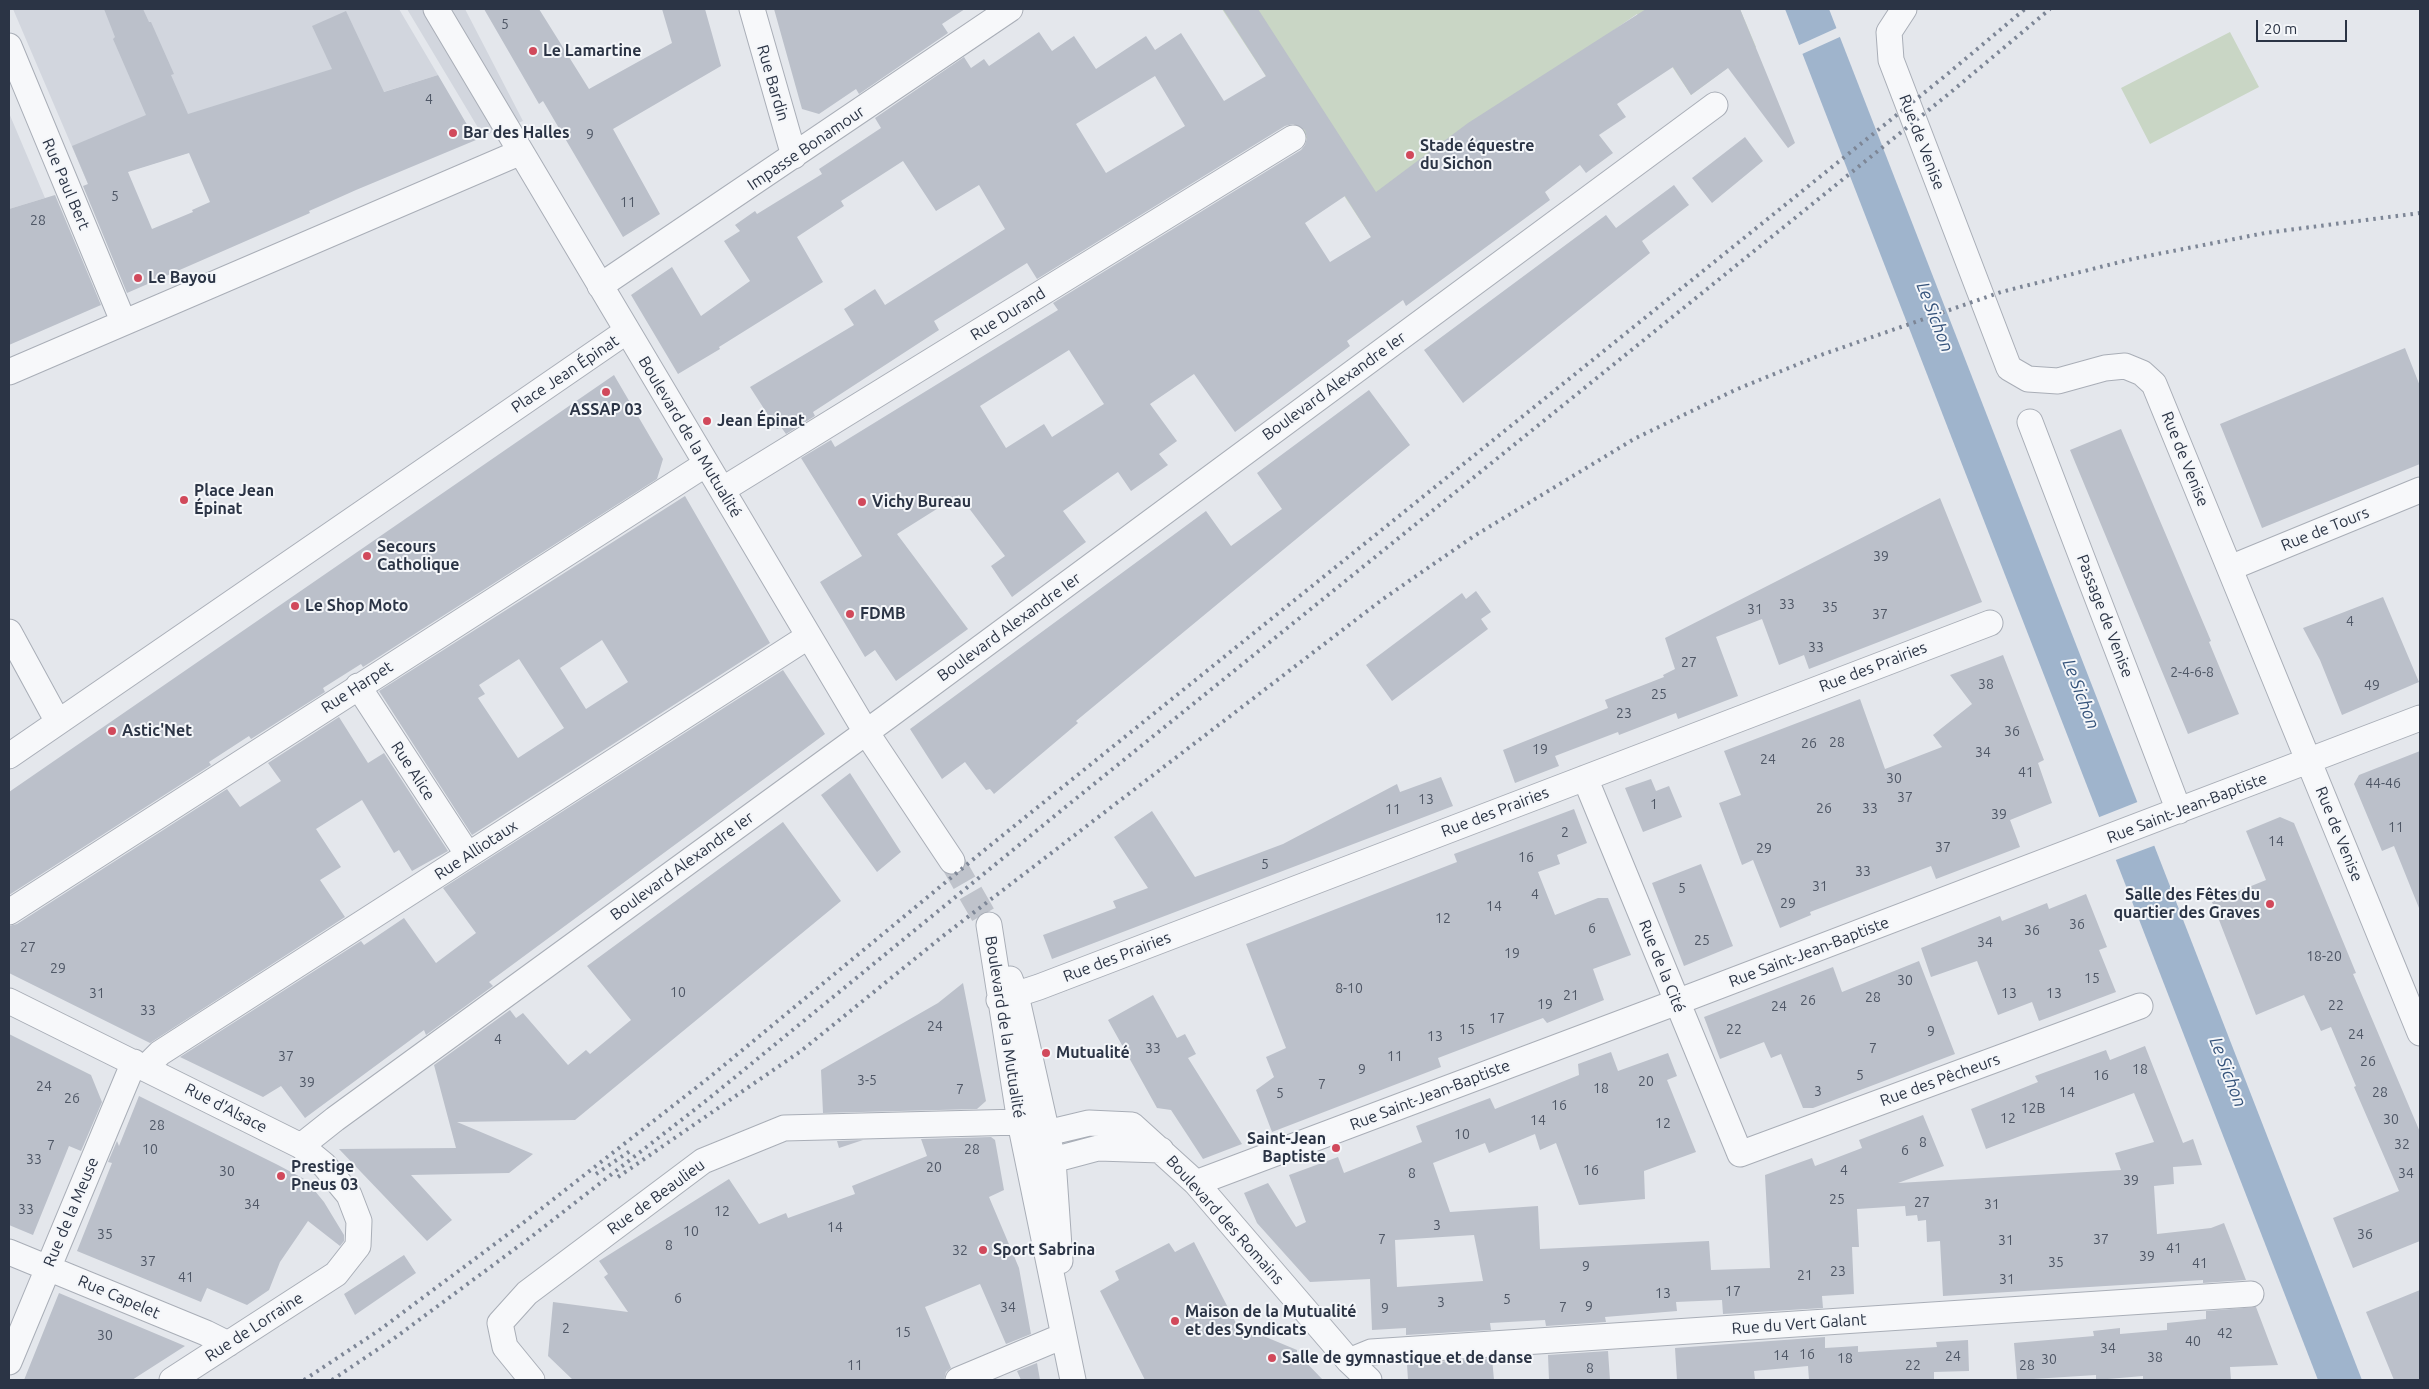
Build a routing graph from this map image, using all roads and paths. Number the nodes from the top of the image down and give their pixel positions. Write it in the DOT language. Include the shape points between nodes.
graph roads {
  1 [pos="436,9"];
  2 [pos="752,9"];
  3 [pos="1010,9"];
  4 [pos="1903,10"];
  5 [pos="9,46"];
  6 [pos="1715,105"];
  7 [pos="1293,138"];
  8 [pos="521,152"];
  9 [pos="794,156"];
  10 [pos="600,286"];
  11 [pos="123,321"];
  12 [pos="627,332"];
  13 [pos="9,372"];
  14 [pos="2030,422"];
  15 [pos="706,464"];
  16 [pos="722,490"];
  17 [pos="2420,490"];
  18 [pos="2230,568"];
  19 [pos="1990,623"];
  20 [pos="9,632"];
  21 [pos="809,636"];
  22 [pos="358,686"];
  23 [pos="2420,718"];
  24 [pos="58,722"];
  25 [pos="866,732"];
  26 [pos="9,756"];
  27 [pos="2309,762"];
  28 [pos="1585,778"];
  29 [pos="2179,811"];
  30 [pos="468,855"];
  31 [pos="952,861"];
  32 [pos="9,912"];
  33 [pos="2412,991"];
  34 [pos="1007,998"];
  35 [pos="9,1001"];
  36 [pos="1677,1002"];
  37 [pos="2140,1006"];
  38 [pos="2420,1033"];
  39 [pos="140,1064"];
  40 [pos="1020,1122"];
  41 [pos="1047,1133"];
  42 [pos="301,1146"];
  43 [pos="1161,1150"];
  44 [pos="1740,1154"];
  45 [pos="1053,1160"];
  46 [pos="1196,1183"];
  47 [pos="9,1252"];
  48 [pos="48,1268"];
  49 [pos="336,1274"];
  50 [pos="2251,1294"];
  51 [pos="1063,1336"];
  52 [pos="228,1344"];
  53 [pos="1349,1361"];
  54 [pos="9,1362"];
  55 [pos="172,1380"];
  56 [pos="532,1380"];
  57 [pos="958,1380"];
  58 [pos="1073,1380"];
  59 [pos="1369,1380"];
  1 -- 8 [label="street, Boulevard de la Mutualité"];
  2 -- 9 [label="street, Rue Bardin"];
  3 -- 9 [label="street, Impasse Bonamour"];
  4 -- 18 [label="street, Rue de Venise" via="1889,32 1891,60 2009,368 2028,380 2044,381 2058,381 2105,368 2126,366 2142,372 2154,384"];
  5 -- 11 [label="street, Rue Paul Bert"];
  6 -- 25 [label="street, Boulevard Alexandre Ier"];
  7 -- 16 [label="street, Rue Durand"];
  8 -- 10 [label="street, Boulevard de la Mutualité"];
  8 -- 11 [label="street"];
  9 -- 10 [label="street, Impasse Bonamour"];
  10 -- 12 [label="street, Boulevard de la Mutualité"];
  11 -- 13 [label="street"];
  12 -- 15 [label="street, Boulevard de la Mutualité"];
  12 -- 24 [label="street, Place Jean Épinat"];
  14 -- 29 [label="street, Passage de Venise"];
  15 -- 16 [label="street, Boulevard de la Mutualité"];
  15 -- 22 [label="street, Rue Harpet"];
  16 -- 21 [label="street, Boulevard de la Mutualité"];
  17 -- 18 [label="street, Rue de Tours"];
  18 -- 27 [label="street, Rue de Venise"];
  19 -- 28 [label="street, Rue des Prairies"];
  20 -- 24 [label="street"];
  21 -- 25 [label="street, Boulevard de la Mutualité"];
  21 -- 30 [label="street, Rue Alliotaux"];
  22 -- 30 [label="street, Rue Alice"];
  22 -- 32 [label="street, Rue Harpet"];
  23 -- 27 [label="street, Rue Saint-Jean-Baptiste"];
  24 -- 26 [label="street, Place Jean Épinat"];
  25 -- 31 [label="street, Boulevard de la Mutualité"];
  25 -- 42 [label="street, Boulevard Alexandre Ier"];
  27 -- 29 [label="street, Rue Saint-Jean-Baptiste"];
  27 -- 33 [label="street, Rue de Venise"];
  28 -- 34 [label="street, Rue des Prairies"];
  28 -- 36 [label="street, Rue de la Cité"];
  29 -- 36 [label="street, Rue Saint-Jean-Baptiste"];
  30 -- 39 [label="street, Rue Alliotaux"];
  33 -- 38 [label="street, Rue de Venise"];
  34 -- 40 [label="street, Boulevard de la Mutualité"];
  34 -- 41 [label="street, Boulevard de la Mutualité"];
  35 -- 39 [label="street, Rue d'Alsace"];
  36 -- 44 [label="street, Rue de la Cité"];
  36 -- 46 [label="street, Rue Saint-Jean-Baptiste"];
  37 -- 44 [label="street, Rue des Pêcheurs"];
  39 -- 42 [label="street, Rue d'Alsace"];
  39 -- 48 [label="street, Rue de la Meuse"];
  40 -- 41 [label="street"];
  40 -- 45 [label="street"];
  40 -- 51 [label="street, Boulevard de la Mutualité"];
  40 -- 56 [label="street, Rue de Beaulieu" via="784,1128 703,1161 527,1293 500,1323 505,1348"];
  41 -- 43 [label="street, Boulevard des Romains" via="1089,1124 1132,1125"];
  41 -- 45 [label="street, Boulevard de la Mutualité"];
  42 -- 49 [label="street, Rue d'Alsace" via="349,1195 360,1221 358,1246"];
  43 -- 45 [label="street, Boulevard des Romains" via="1098,1148"];
  43 -- 46 [label="street, Boulevard des Romains"];
  45 -- 51 [label="street, Boulevard de la Mutualité"];
  46 -- 53 [label="street, Boulevard des Romains"];
  47 -- 48 [label="street, Rue Capelet"];
  48 -- 52 [label="street, Rue Capelet"];
  48 -- 54 [label="street, Rue de la Meuse"];
  49 -- 52 [label="street, Rue de Lorraine"];
  50 -- 53 [label="street, Rue du Vert Galant" via="1371,1352"];
  51 -- 57 [label="street"];
  51 -- 58 [label="street, Boulevard de la Mutualité"];
  52 -- 55 [label="street, Rue de Lorraine"];
  53 -- 59 [label="street, Boulevard des Romains"];
}
